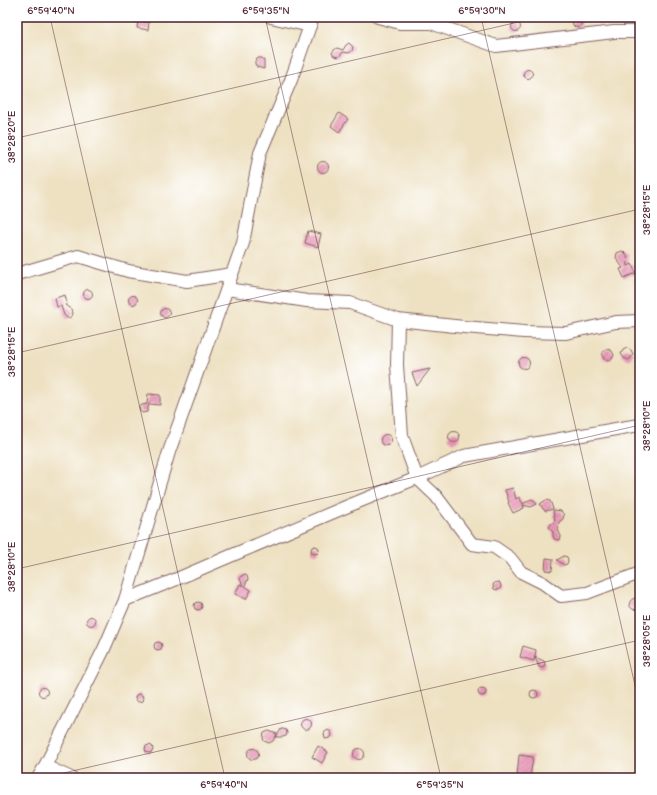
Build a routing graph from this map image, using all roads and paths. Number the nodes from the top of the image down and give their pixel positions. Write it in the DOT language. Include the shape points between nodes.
graph roads {
  1 [pos="271,17"];
  2 [pos="378,17"];
  3 [pos="312,22"];
  4 [pos="640,32"];
  5 [pos="17,274"];
  6 [pos="232,274"];
  7 [pos="227,289"];
  8 [pos="398,320"];
  9 [pos="640,321"];
  10 [pos="640,425"];
  11 [pos="417,478"];
  12 [pos="640,573"];
  13 [pos="126,600"];
  14 [pos="45,766"];
  15 [pos="38,778"];
  16 [pos="71,778"];
  1 -- 3 [label="street"];
  2 -- 4 [label="street" via="400,23 431,23 496,46 607,33"];
  3 -- 6 [label="street" via="260,153 243,243"];
  5 -- 6 [label="street" via="78,256 128,271 187,281"];
  6 -- 7 [label="street"];
  7 -- 8 [label="street" via="308,301 350,303"];
  7 -- 13 [label="street" via="169,452"];
  8 -- 9 [label="street" via="524,332 566,333 616,322"];
  8 -- 11 [label="street" via="402,436"];
  10 -- 11 [label="street" via="464,456"];
  11 -- 12 [label="street" via="436,496 472,544 494,547 510,558 521,572 561,596 587,593"];
  11 -- 13 [label="street"];
  13 -- 14 [label="street"];
  14 -- 15 [label="street"];
  14 -- 16 [label="street"];
}
